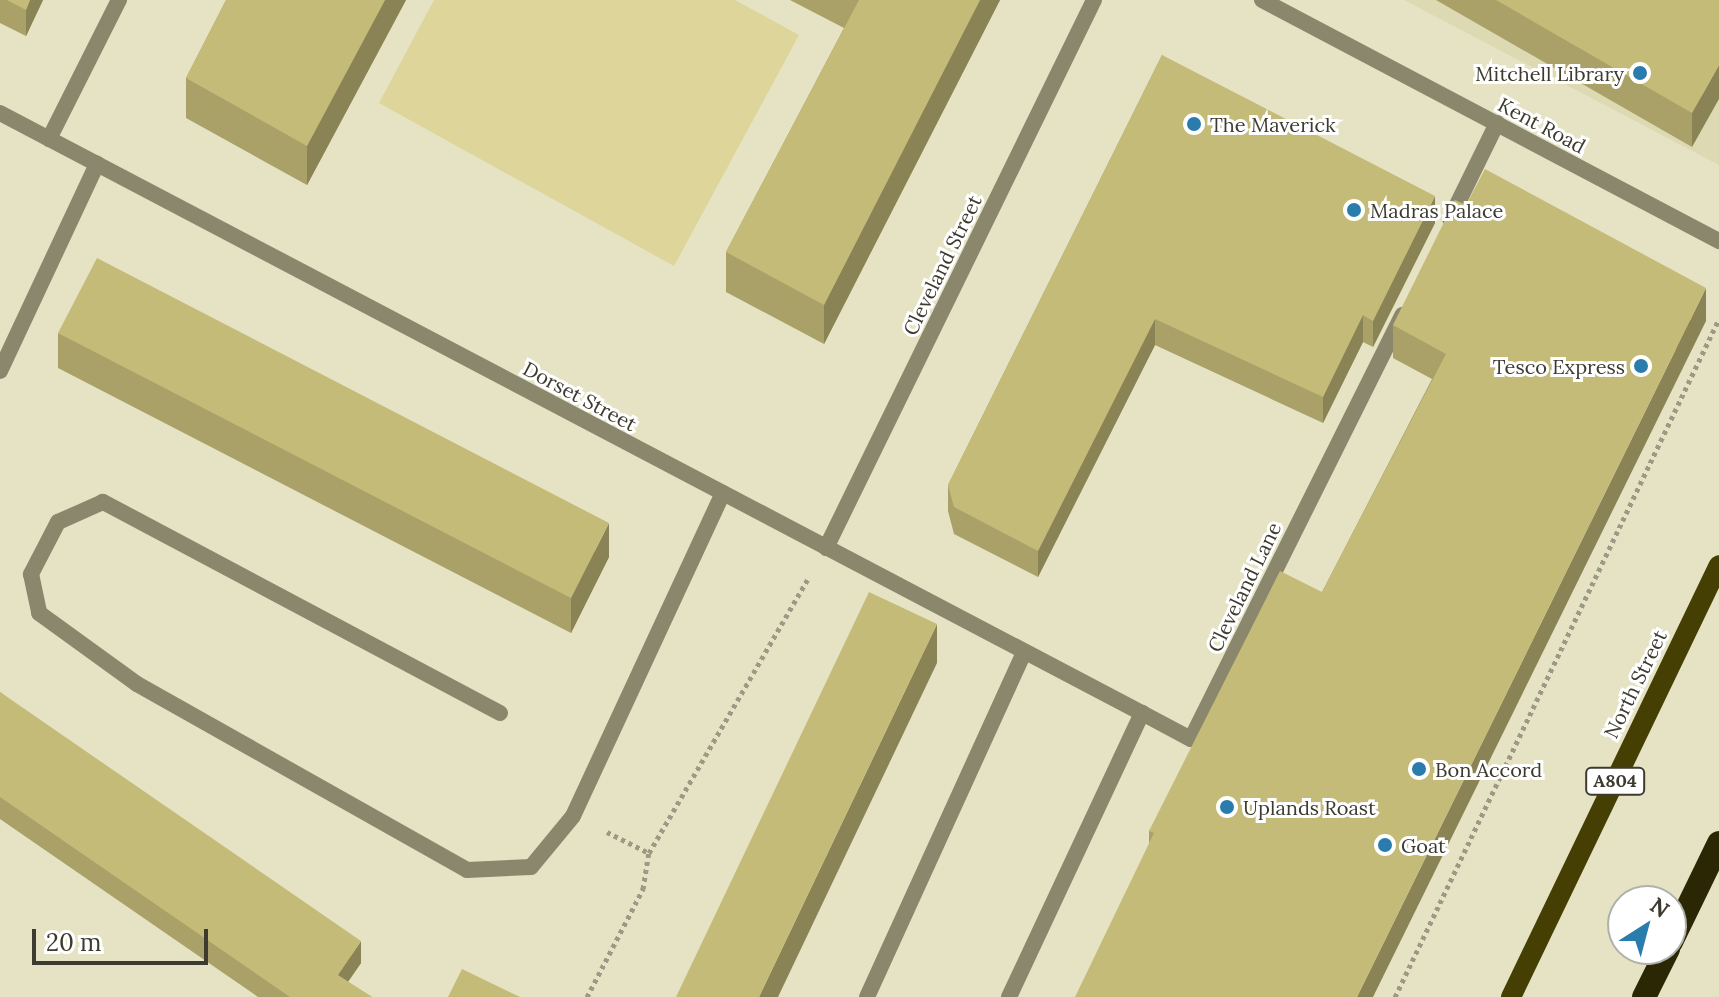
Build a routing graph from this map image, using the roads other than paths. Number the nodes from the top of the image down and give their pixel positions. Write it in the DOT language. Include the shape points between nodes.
graph roads {
  1 [pos="119,0"];
  2 [pos="1094,0"];
  3 [pos="1262,0"];
  4 [pos="0,113"];
  5 [pos="1497,123"];
  6 [pos="49,139"];
  7 [pos="97,164"];
  8 [pos="1440,238"];
  9 [pos="1719,241"];
  10 [pos="1412,295"];
  11 [pos="0,371"];
  12 [pos="723,493"];
  13 [pos="826,548"];
  14 [pos="1719,565"];
  15 [pos="1024,652"];
  16 [pos="500,713"];
  17 [pos="1142,713"];
  18 [pos="1719,843"];
  19 [pos="1687,909"];
  20 [pos="1660,965"];
  21 [pos="867,997"];
  22 [pos="1009,997"];
  23 [pos="1511,997"];
  24 [pos="1644,997"];
  1 -- 6 [label="street"];
  2 -- 13 [label="street, Cleveland Street"];
  3 -- 5 [label="street, Kent Road"];
  4 -- 6 [label="street, Dorset Street"];
  5 -- 8 [label="street"];
  5 -- 9 [label="street, Kent Road"];
  6 -- 7 [label="street, Dorset Street"];
  7 -- 11 [label="street"];
  7 -- 12 [label="street, Dorset Street"];
  10 -- 17 [label="street, Cleveland Lane" via="1191,739"];
  12 -- 13 [label="street, Dorset Street"];
  12 -- 16 [label="street" via="573,816 531,867 467,870 137,684 39,613 31,574 58,522 103,502"];
  13 -- 15 [label="street, Dorset Street"];
  14 -- 23 [label="main road, North Street / A804"];
  15 -- 17 [label="street, Dorset Street"];
  15 -- 21 [label="street"];
  17 -- 22 [label="street"];
  18 -- 19 [label="highway"];
  20 -- 24 [label="highway"];
}
